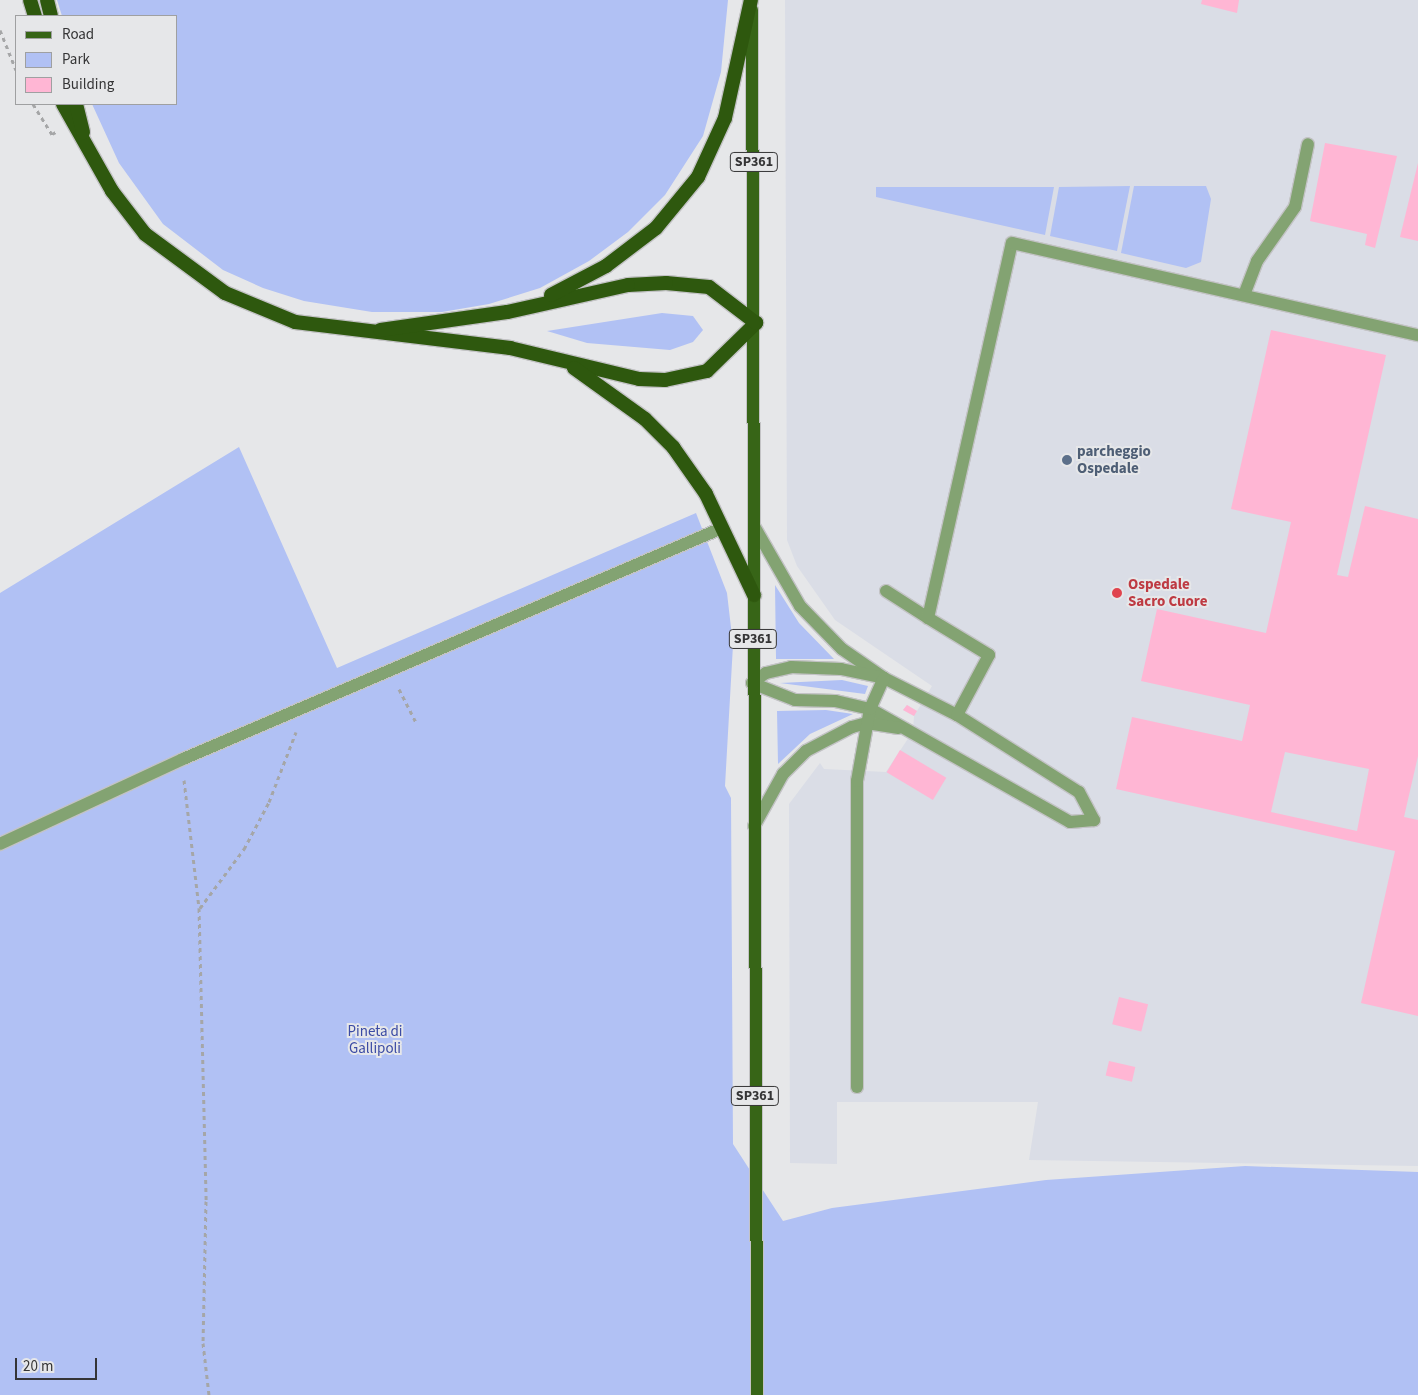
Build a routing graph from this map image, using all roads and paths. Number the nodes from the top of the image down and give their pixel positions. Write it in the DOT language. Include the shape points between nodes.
graph roads {
  1 [pos="30,0"];
  2 [pos="47,0"];
  3 [pos="751,0"];
  4 [pos="35,15"];
  5 [pos="51,15"];
  6 [pos="0,30"];
  7 [pos="15,68"];
  8 [pos="65,105"];
  9 [pos="76,105"];
  10 [pos="1308,144"];
  11 [pos="88,150"];
  12 [pos="1244,295"];
  13 [pos="507,312"];
  14 [pos="756,323"];
  15 [pos="380,330"];
  16 [pos="1418,335"];
  17 [pos="566,364"];
  18 [pos="754,526"];
  19 [pos="722,528"];
  20 [pos="886,591"];
  21 [pos="754,595"];
  22 [pos="928,618"];
  23 [pos="390,670"];
  24 [pos="884,678"];
  25 [pos="752,683"];
  26 [pos="303,708"];
  27 [pos="870,709"];
  28 [pos="956,715"];
  29 [pos="416,722"];
  30 [pos="867,723"];
  31 [pos="913,731"];
  32 [pos="183,759"];
  33 [pos="754,826"];
  34 [pos="0,844"];
  35 [pos="200,908"];
  36 [pos="857,1088"];
  37 [pos="209,1395"];
  38 [pos="757,1395"];
  1 -- 4 [label="highway"];
  2 -- 5 [label="highway"];
  3 -- 13 [label="highway" via="724,118 698,176 656,228 606,266 565,290"];
  3 -- 14 [label="main road, SP361"];
  6 -- 7 [label="path"];
  8 -- 11 [label="highway"];
  9 -- 11 [label="highway"];
  10 -- 12 [label="street" via="1295,207 1258,261"];
  11 -- 15 [label="highway" via="145,234 225,293 295,322"];
  12 -- 16 [label="street"];
  12 -- 22 [label="street" via="1012,243"];
  13 -- 14 [label="highway" via="628,285 687,283 720,292"];
  13 -- 15 [label="highway"];
  14 -- 17 [label="highway" via="720,360 693,377 639,379"];
  14 -- 18 [label="main road, SP361"];
  15 -- 17 [label="highway" via="510,348"];
  17 -- 19 [label="highway" via="645,418 673,447 706,494"];
  18 -- 21 [label="main road, SP361"];
  18 -- 24 [label="street" via="811,620"];
  19 -- 21 [label="highway"];
  19 -- 23 [label="street"];
  20 -- 22 [label="street"];
  21 -- 25 [label="main road, SP361"];
  22 -- 28 [label="street" via="989,655"];
  23 -- 26 [label="street"];
  23 -- 29 [label="path"];
  24 -- 25 [label="street" via="841,669 790,667 766,674"];
  24 -- 27 [label="street"];
  24 -- 28 [label="street"];
  25 -- 27 [label="street" via="795,700 835,700"];
  25 -- 33 [label="main road, SP361"];
  26 -- 32 [label="street"];
  26 -- 35 [label="path" via="269,802 244,849"];
  27 -- 30 [label="street"];
  27 -- 31 [label="street"];
  28 -- 31 [label="street" via="1079,792 1094,820 1070,822"];
  30 -- 31 [label="street"];
  30 -- 33 [label="street" via="832,734 806,751 783,774"];
  30 -- 36 [label="street" via="857,781"];
  32 -- 34 [label="street"];
  32 -- 35 [label="path" via="187,832"];
  33 -- 38 [label="main road, SP361"];
  35 -- 37 [label="path" via="206,1201 203,1343"];
}
